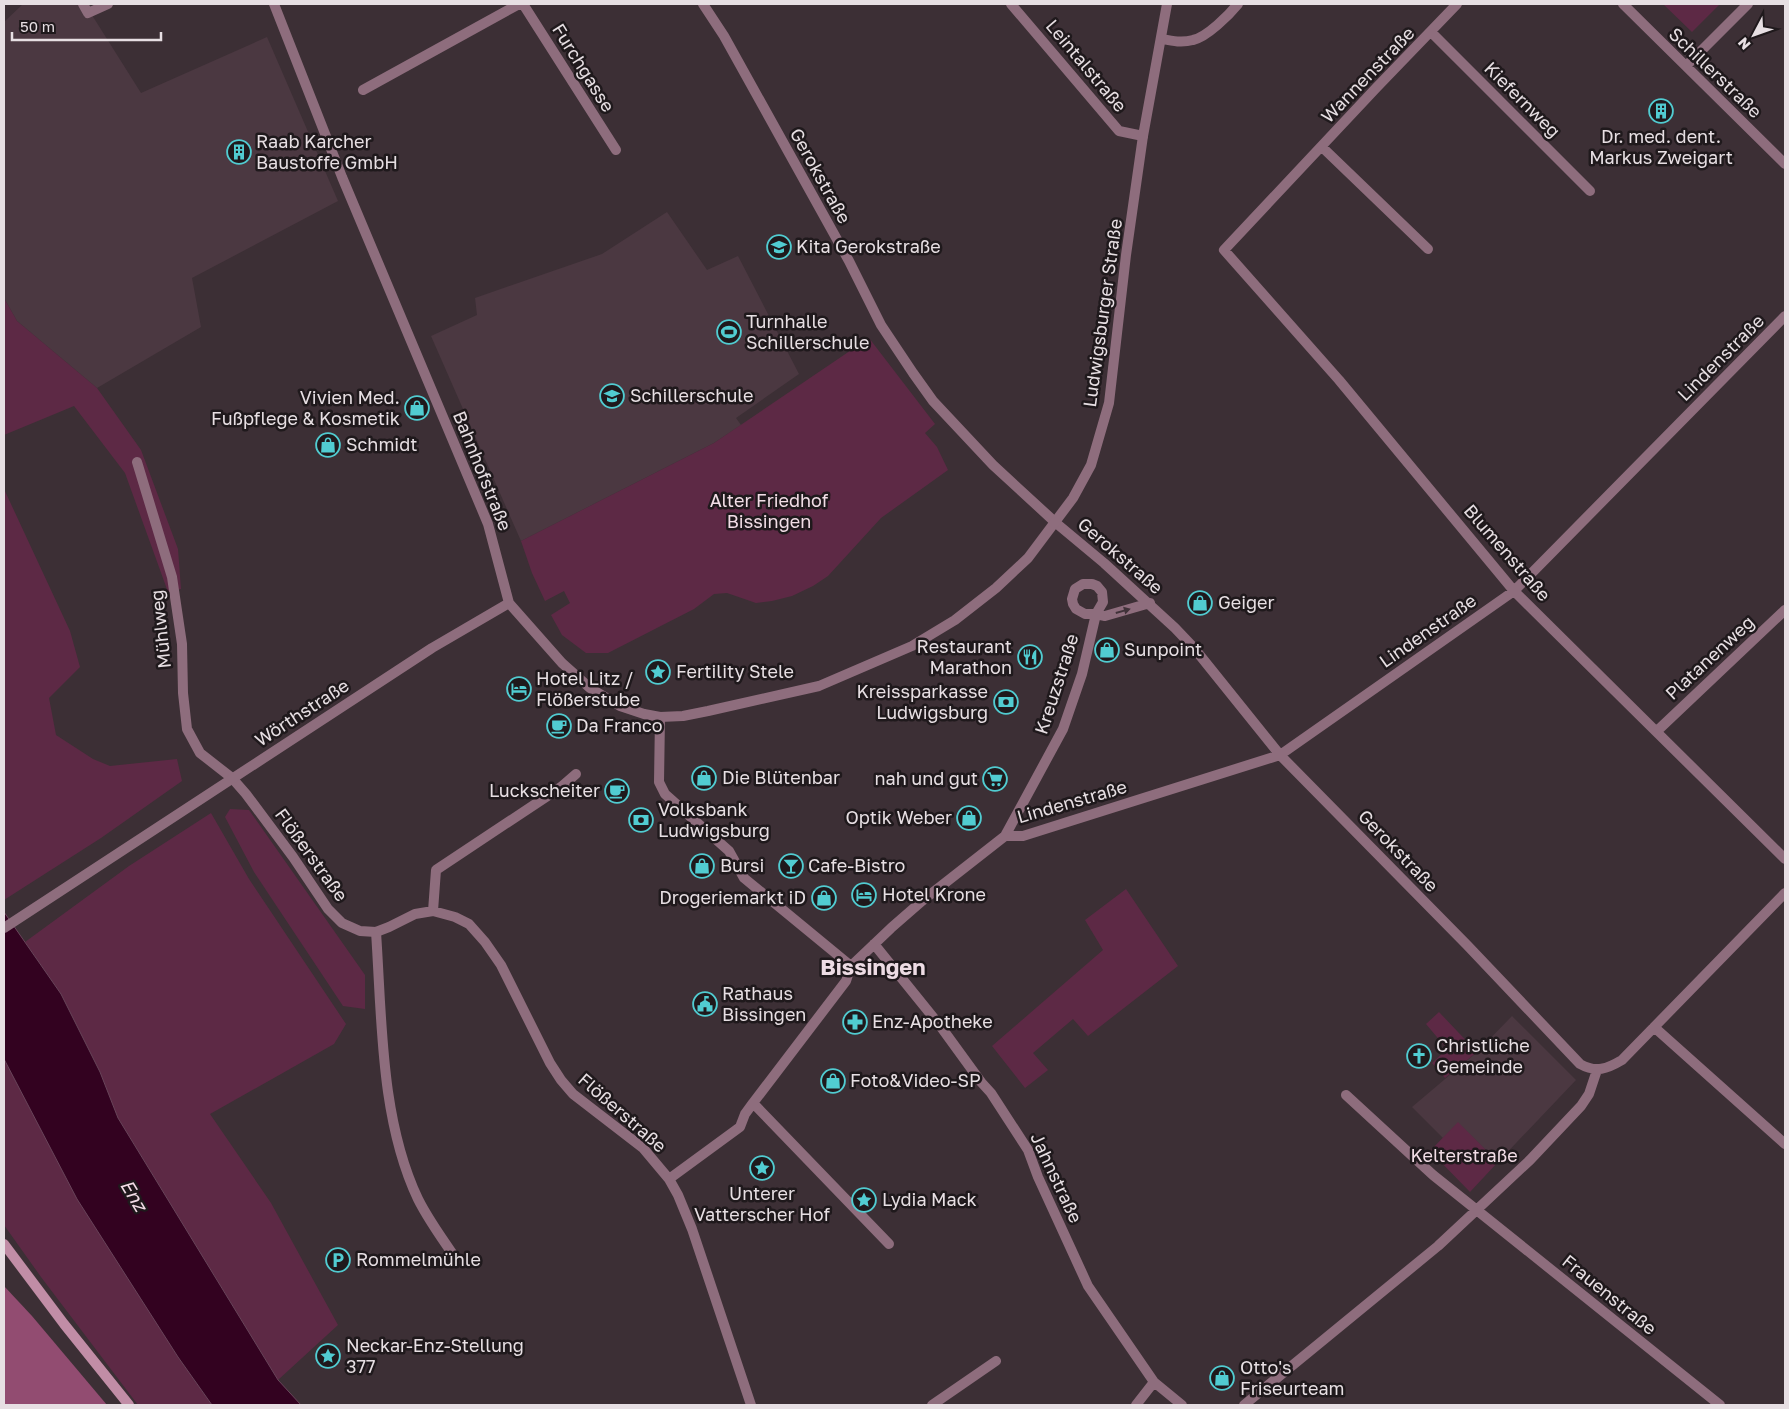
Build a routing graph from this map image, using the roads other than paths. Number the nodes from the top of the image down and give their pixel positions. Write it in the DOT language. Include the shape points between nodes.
graph roads {
  1 [pos="83,4"];
  2 [pos="108,4"];
  3 [pos="274,4"];
  4 [pos="519,4"];
  5 [pos="523,4"];
  6 [pos="703,4"];
  7 [pos="1011,4"];
  8 [pos="1167,4"];
  9 [pos="1238,4"];
  10 [pos="1457,4"];
  11 [pos="1623,4"];
  12 [pos="1748,4"];
  13 [pos="1431,32"];
  14 [pos="1161,39"];
  15 [pos="1686,66"];
  16 [pos="363,90"];
  17 [pos="1144,136"];
  18 [pos="1322,147"];
  19 [pos="616,150"];
  20 [pos="1785,164"];
  21 [pos="1590,191"];
  22 [pos="1428,249"];
  23 [pos="1224,250"];
  24 [pos="1785,316"];
  25 [pos="136,462"];
  26 [pos="1056,523"];
  27 [pos="1514,591"];
  28 [pos="509,603"];
  29 [pos="1150,603"];
  30 [pos="1785,610"];
  31 [pos="660,717"];
  32 [pos="1657,731"];
  33 [pos="1280,754"];
  34 [pos="576,774"];
  35 [pos="232,778"];
  36 [pos="1005,836"];
  37 [pos="1785,859"];
  38 [pos="1785,893"];
  39 [pos="433,911"];
  40 [pos="4,928"];
  41 [pos="376,932"];
  42 [pos="874,944"];
  43 [pos="851,966"];
  44 [pos="1654,1027"];
  45 [pos="1597,1070"];
  46 [pos="1346,1095"];
  47 [pos="753,1103"];
  48 [pos="1785,1144"];
  49 [pos="669,1179"];
  50 [pos="1477,1211"];
  51 [pos="4,1244"];
  52 [pos="889,1244"];
  53 [pos="457,1260"];
  54 [pos="996,1361"];
  55 [pos="1154,1382"];
  56 [pos="128,1405"];
  57 [pos="751,1405"];
  58 [pos="932,1405"];
  59 [pos="1136,1405"];
  60 [pos="1182,1405"];
  61 [pos="1244,1405"];
  62 [pos="1720,1405"];
  1 -- 2 [label="street" via="88,13"];
  3 -- 28 [label="street, Bahnhofstraße" via="342,177 488,524"];
  4 -- 16 [label="street"];
  5 -- 19 [label="street, Furchgasse"];
  6 -- 26 [label="street, Gerokstraße" via="849,261 881,325 912,373 933,401 993,464"];
  7 -- 17 [label="street, Leintalstraße" via="1119,131"];
  8 -- 14 [label="street, Ludwigsburger Straße"];
  9 -- 14 [label="street" via="1228,18 1195,40"];
  10 -- 13 [label="street, Wannenstraße"];
  11 -- 15 [label="street, Schillerstraße"];
  12 -- 15 [label="street"];
  13 -- 18 [label="street, Wannenstraße"];
  13 -- 21 [label="street, Kiefernweg"];
  14 -- 17 [label="street, Ludwigsburger Straße"];
  15 -- 20 [label="street, Schillerstraße"];
  17 -- 26 [label="street, Ludwigsburger Straße" via="1109,402 1091,465"];
  18 -- 22 [label="street, Wannenstraße"];
  18 -- 23 [label="street, Wannenstraße"];
  23 -- 27 [label="street, Blumenstraße" via="1339,380"];
  24 -- 27 [label="street, Lindenstraße"];
  25 -- 35 [label="street, Mühlweg" via="172,577 182,644 187,729 200,753"];
  26 -- 29 [label="street, Gerokstraße"];
  26 -- 31 [label="street, Ludwigsburger Straße" via="1028,558 996,588 955,620 912,646 819,686 683,716"];
  27 -- 32 [label="street, Blumenstraße"];
  27 -- 33 [label="street, Lindenstraße"];
  28 -- 31 [label="street, Bahnhofstraße" via="562,663 590,688 620,706"];
  28 -- 35 [label="street, Wörthstraße" via="432,648"];
  29 -- 33 [label="street, Gerokstraße" via="1194,648"];
  36 -- 29 [label="street, Kreuzstraße, one-way" via="1063,729 1082,674 1096,614 1106,616"];
  30 -- 32 [label="street, Platanenweg"];
  31 -- 43 [label="street" via="659,782 665,794 728,851 744,878"];
  32 -- 37 [label="street, Blumenstraße"];
  33 -- 36 [label="street, Lindenstraße" via="1023,836"];
  33 -- 45 [label="street, Gerokstraße" via="1580,1064"];
  34 -- 39 [label="street" via="436,870"];
  35 -- 40 [label="street, Wörthstraße"];
  35 -- 41 [label="street, Flößerstraße" via="293,857 328,909 342,923 360,931"];
  36 -- 42 [label="street, Kreuzstraße" via="922,900"];
  38 -- 44 [label="street"];
  39 -- 41 [label="street" via="415,914"];
  39 -- 49 [label="street, Flößerstraße" via="469,924 485,942 501,965 561,1080 573,1094 643,1148"];
  41 -- 53 [label="street" via="380,1028 398,1142 418,1198"];
  42 -- 43 [label="street, Kreuzstraße"];
  42 -- 55 [label="street, Jahnstraße" via="991,1093 1028,1150 1088,1286"];
  43 -- 47 [label="street, Kreuzstraße" via="846,982"];
  44 -- 45 [label="street" via="1622,1060"];
  44 -- 48 [label="street"];
  45 -- 50 [label="street" via="1581,1106"];
  46 -- 50 [label="street, Frauenstraße"];
  47 -- 49 [label="street, Kreuzstraße" via="740,1127"];
  47 -- 52 [label="street"];
  49 -- 57 [label="street, Flößerstraße" via="692,1229"];
  50 -- 61 [label="street"];
  50 -- 62 [label="street, Frauenstraße"];
  51 -- 56 [label="main road"];
  54 -- 58 [label="street"];
  55 -- 59 [label="street"];
  55 -- 60 [label="street, Jahnstraße"];
}
